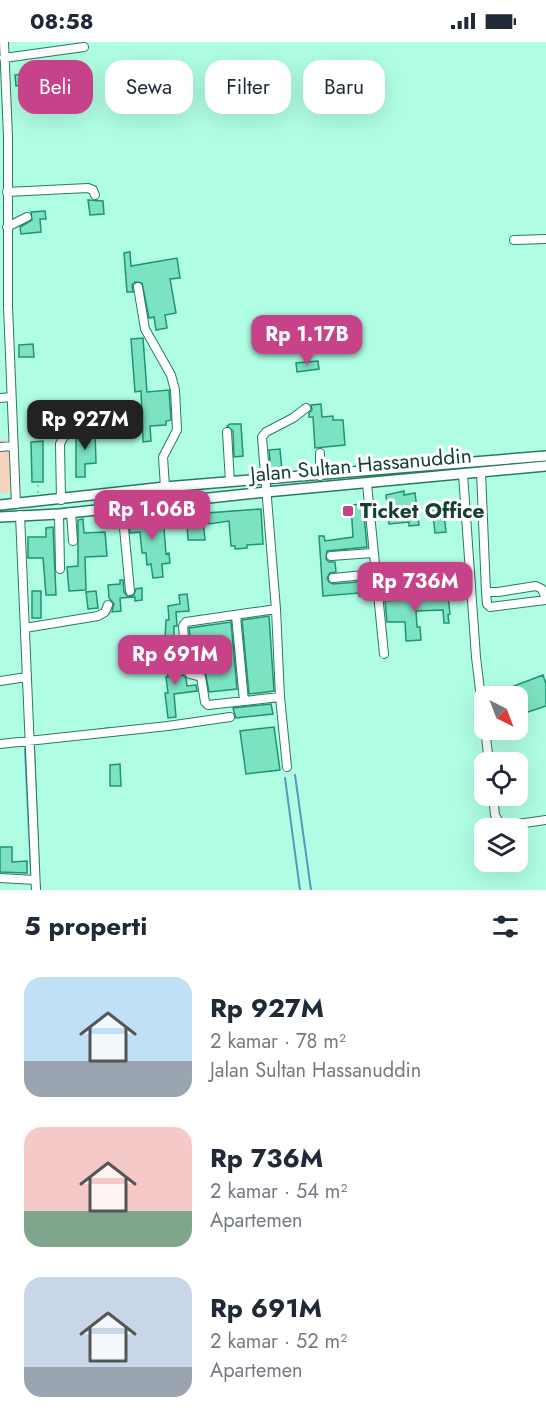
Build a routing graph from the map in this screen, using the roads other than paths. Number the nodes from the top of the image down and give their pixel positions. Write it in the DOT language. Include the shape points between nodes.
graph roads {
  1 [pos="4,42"];
  2 [pos="65,46"];
  3 [pos="84,47"];
  4 [pos="4,58"];
  5 [pos="2,68"];
  6 [pos="4,121"];
  7 [pos="4,183"];
  8 [pos="7,192"];
  9 [pos="95,195"];
  10 [pos="27,217"];
  11 [pos="5,230"];
  12 [pos="546,239"];
  13 [pos="514,240"];
  14 [pos="4,282"];
  15 [pos="138,288"];
  16 [pos="4,306"];
  17 [pos="11,397"];
  18 [pos="0,398"];
  19 [pos="306,408"];
  20 [pos="227,432"];
  21 [pos="71,433"];
  22 [pos="13,446"];
  23 [pos="0,447"];
  24 [pos="320,453"];
  25 [pos="546,456"];
  26 [pos="480,461"];
  27 [pos="461,463"];
  28 [pos="546,466"];
  29 [pos="481,472"];
  30 [pos="463,474"];
  31 [pos="320,476"];
  32 [pos="266,478"];
  33 [pos="230,482"];
  34 [pos="367,484"];
  35 [pos="165,488"];
  36 [pos="266,492"];
  37 [pos="61,500"];
  38 [pos="16,504"];
  39 [pos="0,505"];
  40 [pos="122,507"];
  41 [pos="71,512"];
  42 [pos="59,514"];
  43 [pos="20,515"];
  44 [pos="0,517"];
  45 [pos="73,541"];
  46 [pos="373,553"];
  47 [pos="330,556"];
  48 [pos="60,569"];
  49 [pos="375,574"];
  50 [pos="333,578"];
  51 [pos="130,591"];
  52 [pos="445,591"];
  53 [pos="486,592"];
  54 [pos="378,596"];
  55 [pos="546,600"];
  56 [pos="108,605"];
  57 [pos="276,609"];
  58 [pos="236,616"];
  59 [pos="25,628"];
  60 [pos="384,654"];
  61 [pos="27,677"];
  62 [pos="0,681"];
  63 [pos="480,686"];
  64 [pos="280,697"];
  65 [pos="244,701"];
  66 [pos="230,717"];
  67 [pos="30,742"];
  68 [pos="0,744"];
  69 [pos="287,767"];
  70 [pos="494,806"];
  71 [pos="546,820"];
  72 [pos="0,878"];
  73 [pos="32,879"];
  74 [pos="36,890"];
  1 -- 4 [label="street"];
  2 -- 3 [label="street"];
  2 -- 4 [label="street"];
  4 -- 5 [label="street"];
  5 -- 6 [label="street"];
  6 -- 7 [label="street"];
  7 -- 8 [label="street"];
  8 -- 9 [label="street" via="88,188"];
  8 -- 11 [label="street"];
  10 -- 11 [label="street"];
  11 -- 14 [label="street"];
  12 -- 13 [label="street"];
  14 -- 16 [label="street"];
  15 -- 35 [label="street" via="145,329 171,375 175,390 177,430 163,457"];
  16 -- 17 [label="street"];
  17 -- 18 [label="street"];
  17 -- 22 [label="street"];
  19 -- 32 [label="street" via="263,434"];
  20 -- 33 [label="street"];
  21 -- 37 [label="street" via="60,444"];
  22 -- 23 [label="street"];
  22 -- 38 [label="street"];
  24 -- 31 [label="street"];
  25 -- 26 [label="main road, Jalan Sultan Hassanuddin"];
  26 -- 27 [label="main road, Jalan Sultan Hassanuddin"];
  26 -- 29 [label="main road"];
  27 -- 30 [label="main road"];
  27 -- 31 [label="main road, Jalan Sultan Hassanuddin"];
  28 -- 29 [label="main road, Jalan Sultan Hassanuddin"];
  29 -- 30 [label="main road, Jalan Sultan Hassanuddin"];
  29 -- 53 [label="street"];
  30 -- 34 [label="main road, Jalan Sultan Hassanuddin"];
  30 -- 63 [label="street"];
  31 -- 32 [label="main road, Jalan Sultan Hassanuddin"];
  32 -- 33 [label="main road, Jalan Sultan Hassanuddin"];
  32 -- 36 [label="street"];
  33 -- 35 [label="main road, Jalan Sultan Hassanuddin"];
  34 -- 36 [label="main road, Jalan Sultan Hassanuddin"];
  34 -- 46 [label="street"];
  35 -- 37 [label="main road, Jalan Sultan Hassanuddin"];
  36 -- 40 [label="main road, Jalan Sultan Hassanuddin"];
  36 -- 57 [label="street"];
  37 -- 38 [label="main road, Jalan Sultan Hassanuddin"];
  38 -- 39 [label="main road, Jalan Sultan Hassanuddin"];
  40 -- 41 [label="main road, Jalan Sultan Hassanuddin"];
  40 -- 51 [label="street"];
  41 -- 42 [label="main road, Jalan Sultan Hassanuddin"];
  41 -- 45 [label="street"];
  42 -- 43 [label="main road, Jalan Sultan Hassanuddin"];
  42 -- 48 [label="street"];
  43 -- 44 [label="main road, Jalan Sultan Hassanuddin"];
  43 -- 59 [label="street"];
  46 -- 47 [label="street"];
  46 -- 49 [label="street"];
  49 -- 50 [label="street"];
  49 -- 54 [label="street"];
  52 -- 54 [label="street"];
  53 -- 55 [label="street" via="536,586 542,589"];
  53 -- 55 [label="street" via="490,607"];
  54 -- 60 [label="street"];
  56 -- 59 [label="street" via="98,616"];
  57 -- 58 [label="street"];
  57 -- 64 [label="street"];
  58 -- 65 [label="street"];
  58 -- 65 [label="street" via="186,622 184,637 188,672 201,677 207,704"];
  59 -- 61 [label="street"];
  61 -- 62 [label="street"];
  61 -- 67 [label="street"];
  64 -- 65 [label="street"];
  64 -- 69 [label="street"];
  66 -- 67 [label="street"];
  67 -- 68 [label="street"];
  67 -- 73 [label="street"];
  70 -- 71 [label="street" via="500,824"];
  72 -- 73 [label="street"];
  73 -- 74 [label="street"];
}
